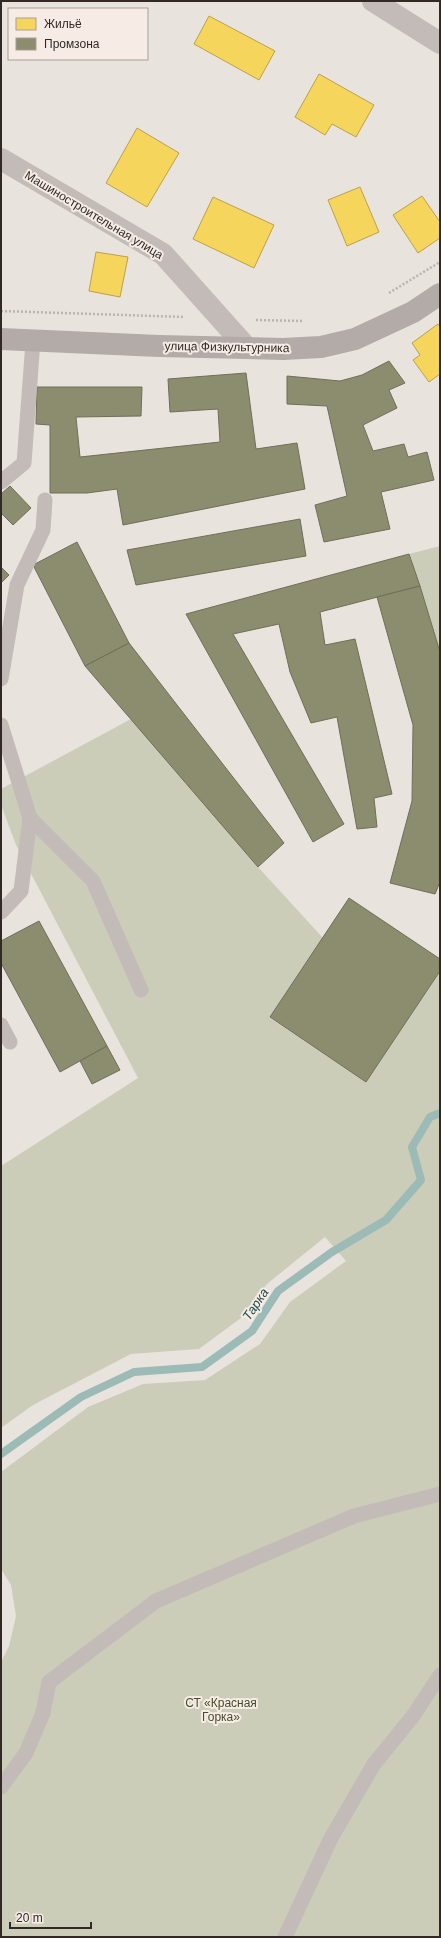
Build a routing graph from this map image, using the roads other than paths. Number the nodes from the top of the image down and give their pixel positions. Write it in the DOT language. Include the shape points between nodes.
graph roads {
  1 [pos="373,1"];
  2 [pos="440,43"];
  3 [pos="1,160"];
  4 [pos="440,294"];
  5 [pos="1,339"];
  6 [pos="33,341"];
  7 [pos="247,348"];
  8 [pos="1,482"];
  9 [pos="45,500"];
  10 [pos="1,679"];
  11 [pos="1,724"];
  12 [pos="30,818"];
  13 [pos="1,912"];
  14 [pos="141,990"];
  15 [pos="1,1025"];
  16 [pos="10,1042"];
  17 [pos="440,1494"];
  18 [pos="440,1675"];
  19 [pos="1,1787"];
  20 [pos="285,1937"];
  1 -- 2 [label="street"];
  3 -- 7 [label="street, Машиностроительная улица" via="163,254"];
  4 -- 7 [label="street, улица Физкультурника" via="413,312 355,339 321,346"];
  5 -- 6 [label="street, улица Физкультурника"];
  6 -- 7 [label="street, улица Физкультурника"];
  6 -- 8 [label="lane" via="24,463"];
  9 -- 10 [label="lane" via="43,530 16,585"];
  11 -- 12 [label="lane"];
  12 -- 13 [label="lane" via="21,891"];
  12 -- 14 [label="lane" via="93,881"];
  15 -- 16 [label="lane"];
  17 -- 19 [label="lane" via="354,1516 156,1601 49,1682 43,1713 26,1753"];
  18 -- 20 [label="lane" via="413,1716 370,1770 331,1838"];
}
